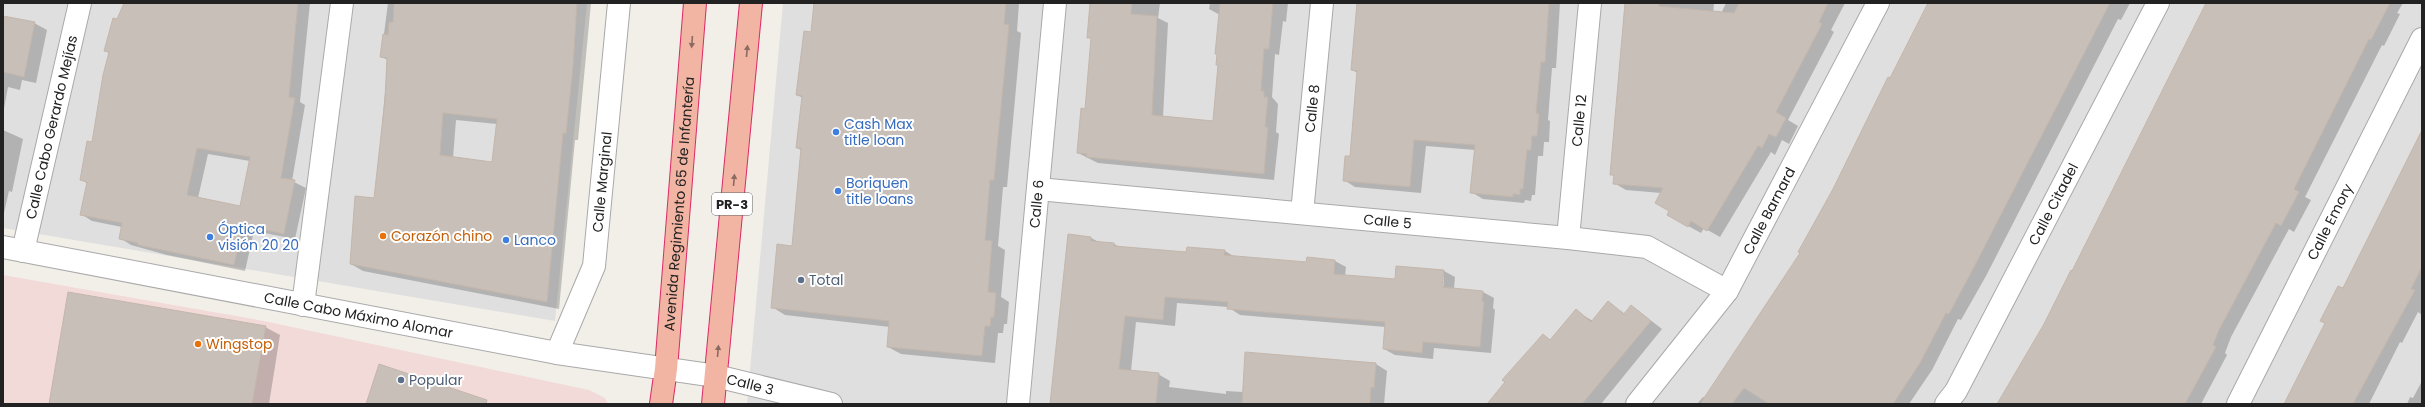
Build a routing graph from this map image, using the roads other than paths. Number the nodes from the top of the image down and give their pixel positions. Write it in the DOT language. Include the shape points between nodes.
graph roads {
  1 [pos="80,3"];
  2 [pos="342,3"];
  3 [pos="619,3"];
  4 [pos="695,3"];
  5 [pos="751,3"];
  6 [pos="1055,3"];
  7 [pos="1322,3"];
  8 [pos="1590,3"];
  9 [pos="1878,3"];
  10 [pos="2158,3"];
  11 [pos="2422,39"];
  12 [pos="1038,189"];
  13 [pos="1302,213"];
  14 [pos="1568,238"];
  15 [pos="13,249"];
  16 [pos="1726,291"];
  17 [pos="304,305"];
  18 [pos="557,353"];
  19 [pos="666,369"];
  20 [pos="716,376"];
  21 [pos="661,404"];
  22 [pos="713,404"];
  23 [pos="831,404"];
  24 [pos="1018,404"];
  25 [pos="1636,404"];
  26 [pos="1946,404"];
  27 [pos="2238,404"];
  1 -- 15 [label="street, Calle Cabo Gerardo Mejías"];
  2 -- 17 [label="street"];
  3 -- 18 [label="street, Calle Marginal" via="594,266"];
  4 -- 19 [label="highway, Avenida Regimiento 65 de Infantería, one-way"];
  20 -- 5 [label="highway, PR-3, one-way"];
  6 -- 12 [label="street, Calle 6"];
  7 -- 13 [label="street, Calle 8"];
  8 -- 14 [label="street, Calle 12"];
  9 -- 16 [label="street, Calle Barnard"];
  10 -- 26 [label="street, Calle Citadel" via="1956,391"];
  11 -- 27 [label="street, Calle Emory"];
  12 -- 13 [label="street, Calle 5"];
  12 -- 24 [label="street, Calle 6"];
  13 -- 14 [label="street, Calle 5"];
  14 -- 16 [label="street, Calle 5" via="1647,247"];
  15 -- 17 [label="street, Calle Cabo Máximo Alomar"];
  16 -- 25 [label="street, Calle Barnard"];
  17 -- 18 [label="street, Calle Cabo Máximo Alomar"];
  18 -- 19 [label="street, Calle Cabo Máximo Alomar"];
  19 -- 20 [label="street, Calle Cabo Máximo Alomar"];
  19 -- 21 [label="highway, Avenida Regimiento 65 de Infantería"];
  20 -- 22 [label="highway, PR-3"];
  20 -- 23 [label="street, Calle 3"];
}
